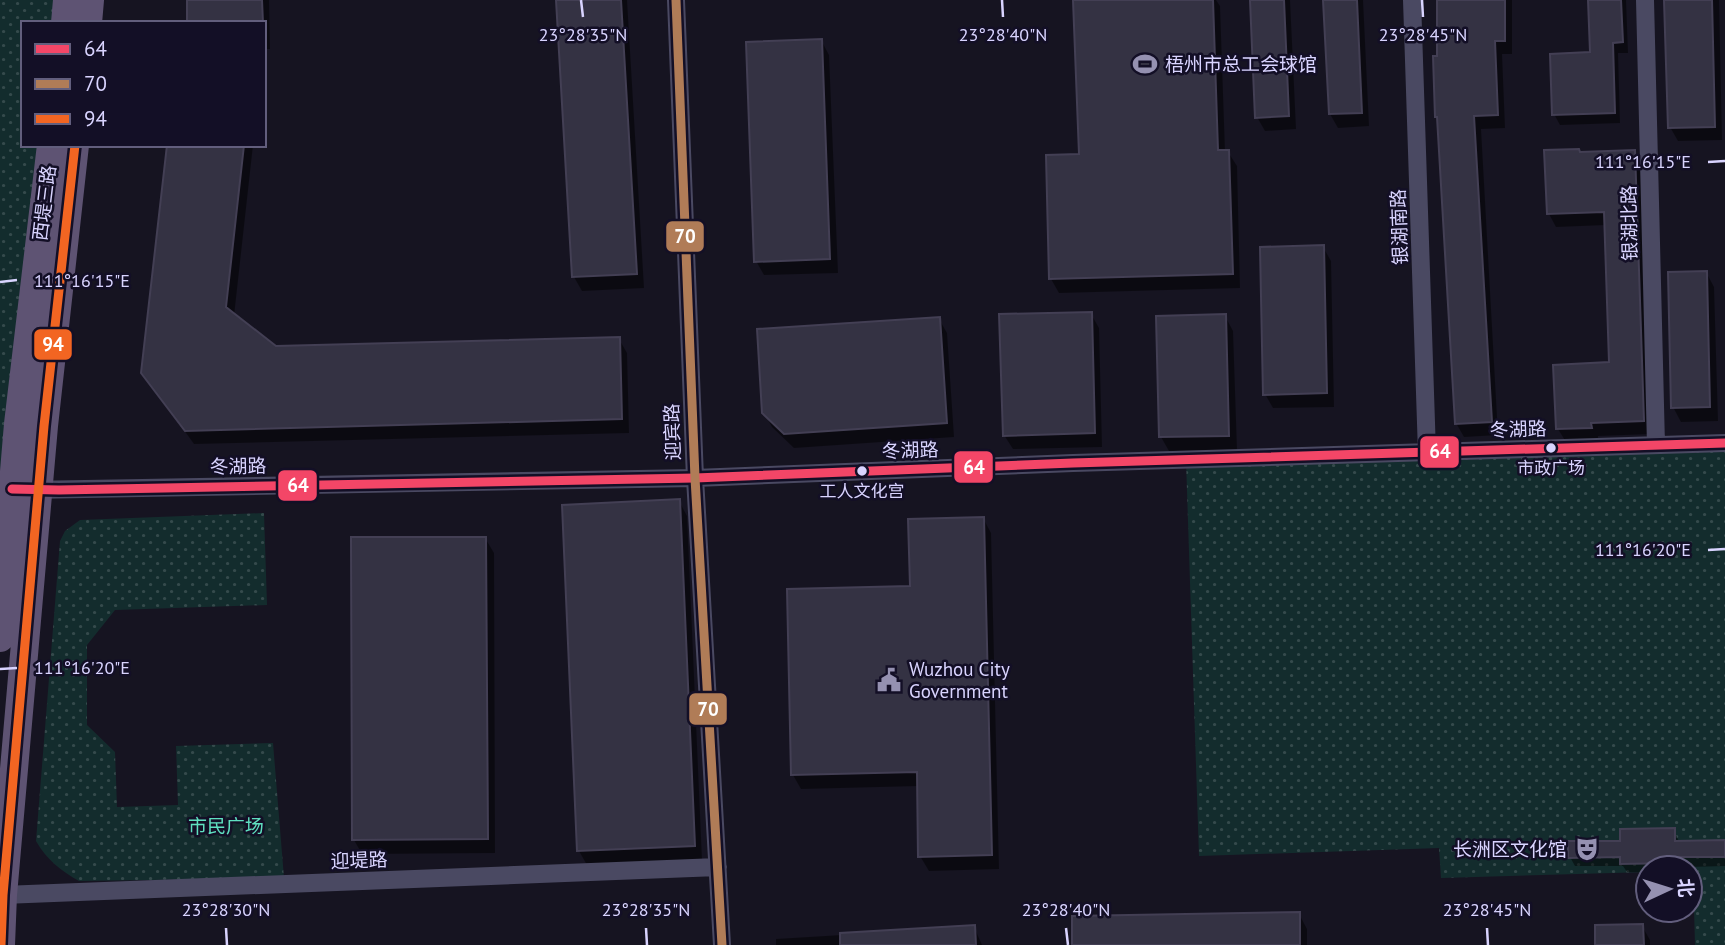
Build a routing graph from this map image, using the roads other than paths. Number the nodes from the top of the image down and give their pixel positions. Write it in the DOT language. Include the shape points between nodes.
graph roads {
  1 [pos="67,0"];
  2 [pos="90,0"];
  3 [pos="676,0"];
  4 [pos="1412,0"];
  5 [pos="1645,0"];
  6 [pos="65,21"];
  7 [pos="88,21"];
  8 [pos="51,147"];
  9 [pos="75,147"];
  10 [pos="1725,443"];
  11 [pos="1656,446"];
  12 [pos="1427,453"];
  13 [pos="695,478"];
  14 [pos="25,490"];
  15 [pos="0,638"];
  16 [pos="718,867"];
  17 [pos="3,895"];
  18 [pos="1,945"];
  19 [pos="722,945"];
  1 -- 6 [label="main road"];
  2 -- 7 [label="main road"];
  3 -- 13 [label="street, 迎宾路"];
  4 -- 12 [label="street, 银湖南路"];
  5 -- 11 [label="street, 银湖北路"];
  8 -- 14 [label="main road, 西堤三路"];
  9 -- 14 [label="main road, 西堤三路"];
  10 -- 11 [label="street, 冬湖路"];
  11 -- 12 [label="street, 冬湖路"];
  12 -- 13 [label="street, 冬湖路"];
  13 -- 14 [label="street, 冬湖路"];
  13 -- 16 [label="street, 迎宾路"];
  14 -- 15 [label="main road, 西堤三路"];
  14 -- 17 [label="main road, 西堤三路"];
  16 -- 17 [label="street, 迎堤路"];
  16 -- 19 [label="street, 迎宾路"];
  17 -- 18 [label="main road, 西堤三路"];
}
